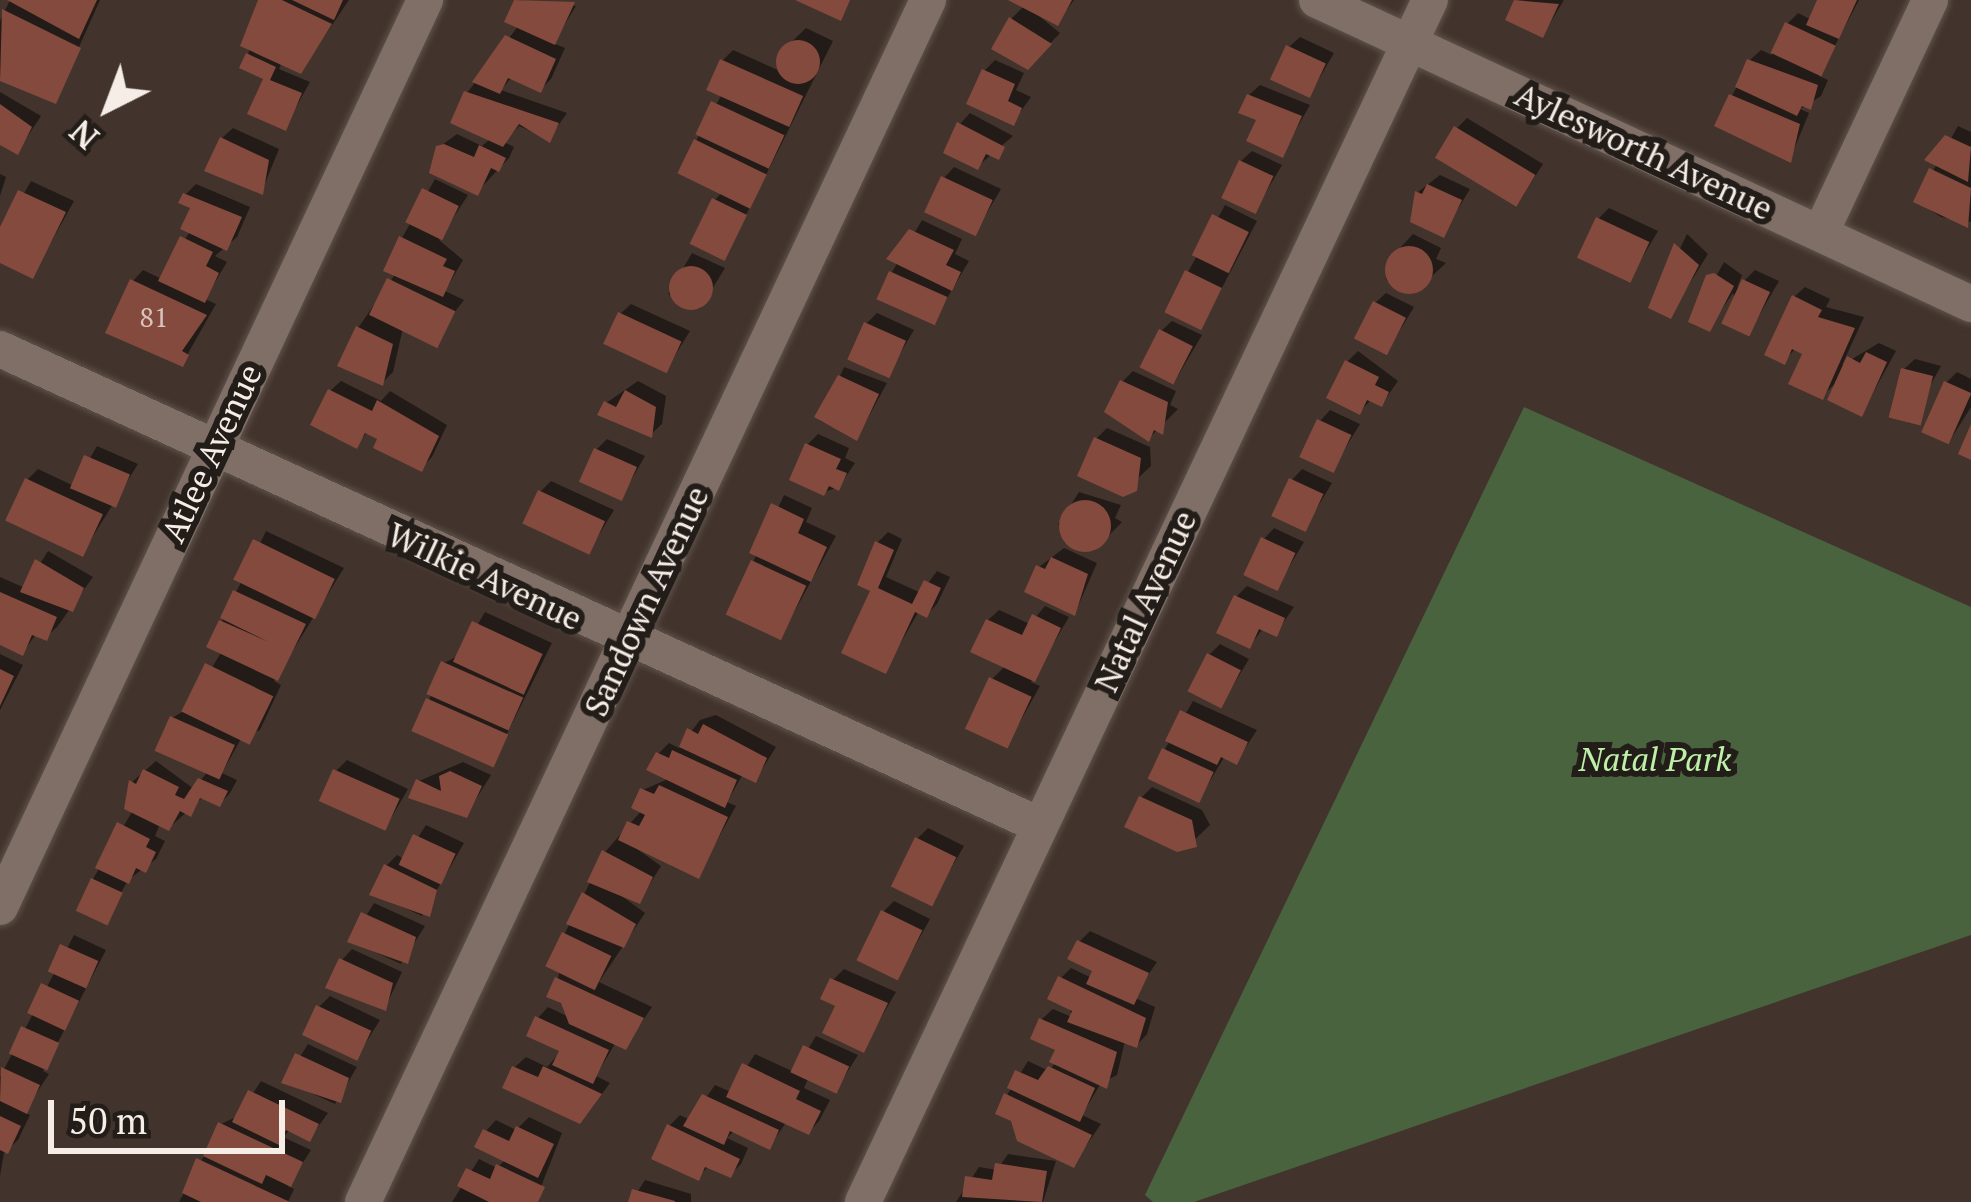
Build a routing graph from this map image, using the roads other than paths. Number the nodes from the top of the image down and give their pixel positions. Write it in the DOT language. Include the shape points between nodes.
graph roads {
  1 [pos="425,0"];
  2 [pos="928,0"];
  3 [pos="1317,0"];
  4 [pos="1430,0"];
  5 [pos="1930,0"];
  6 [pos="1409,43"];
  7 [pos="1821,232"];
  8 [pos="1971,304"];
  9 [pos="0,349"];
  10 [pos="213,449"];
  11 [pos="627,643"];
  12 [pos="1039,825"];
  13 [pos="0,907"];
  14 [pos="363,1202"];
  15 [pos="863,1202"];
  1 -- 10 [label="street, Atlee Avenue"];
  2 -- 11 [label="street, Sandown Avenue"];
  3 -- 6 [label="street, Aylesworth Avenue"];
  4 -- 6 [label="street, Natal Avenue"];
  5 -- 7 [label="street"];
  6 -- 7 [label="street, Aylesworth Avenue"];
  6 -- 12 [label="street, Natal Avenue"];
  7 -- 8 [label="street, Aylesworth Avenue"];
  9 -- 10 [label="street, Wilkie Avenue"];
  10 -- 11 [label="street, Wilkie Avenue"];
  10 -- 13 [label="street, Atlee Avenue"];
  11 -- 12 [label="street, Wilkie Avenue"];
  11 -- 14 [label="street, Sandown Avenue"];
  12 -- 15 [label="street, Natal Avenue"];
}
